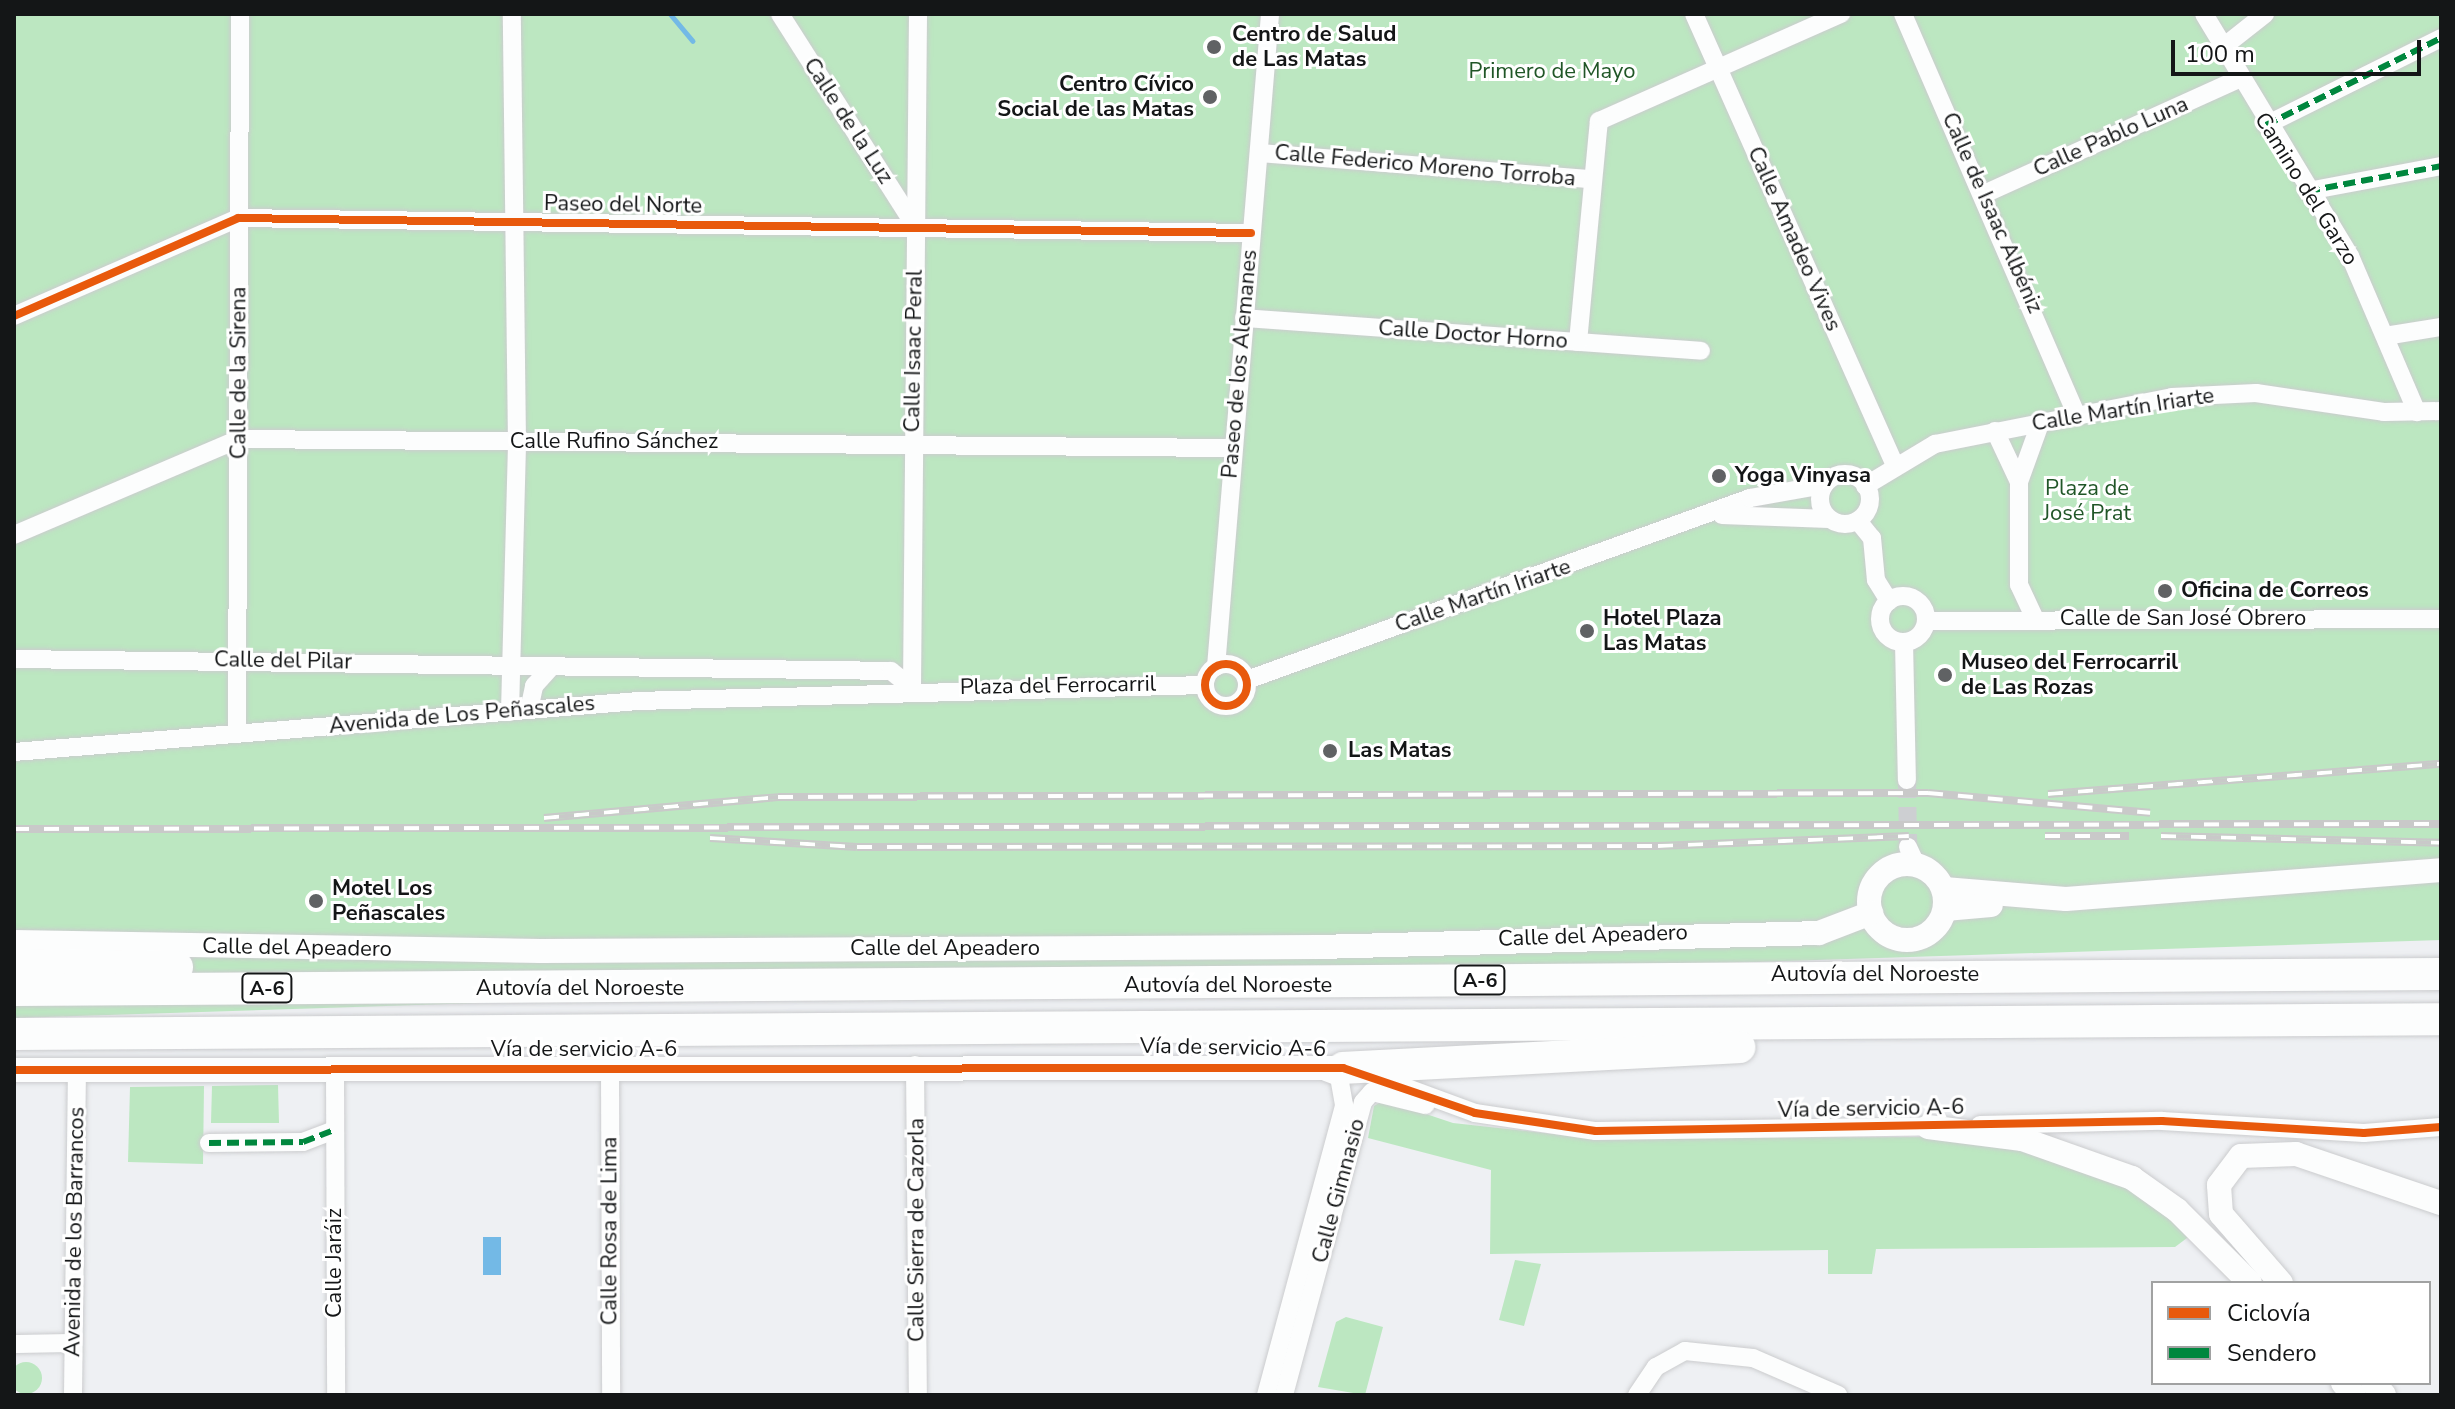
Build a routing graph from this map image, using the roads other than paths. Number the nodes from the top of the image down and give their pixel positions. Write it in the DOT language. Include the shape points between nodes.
graph roads {
  1 [pos="240,14"];
  2 [pos="512,14"];
  3 [pos="780,14"];
  4 [pos="918,14"];
  5 [pos="1270,14"];
  6 [pos="1694,14"];
  7 [pos="1841,14"];
  8 [pos="1903,14"];
  9 [pos="2204,14"];
  10 [pos="2265,14"];
  11 [pos="2441,38"];
  12 [pos="2222,48"];
  13 [pos="1719,69"];
  14 [pos="2239,79"];
  15 [pos="2266,125"];
  16 [pos="1259,153"];
  17 [pos="2441,166"];
  18 [pos="1592,179"];
  19 [pos="2308,191"];
  20 [pos="1984,194"];
  21 [pos="238,218"];
  22 [pos="515,222"];
  23 [pos="917,229"];
  24 [pos="1251,233"];
  25 [pos="14,316"];
  26 [pos="1244,318"];
  27 [pos="2441,327"];
  28 [pos="2385,336"];
  29 [pos="1578,342"];
  30 [pos="1701,351"];
  31 [pos="2441,411"];
  32 [pos="2417,412"];
  33 [pos="2076,414"];
  34 [pos="2041,421"];
  35 [pos="1995,431"];
  36 [pos="239,439"];
  37 [pos="517,442"];
  38 [pos="912,445"];
  39 [pos="1233,448"];
  40 [pos="1894,463"];
  41 [pos="2019,482"];
  42 [pos="1824,485"];
  43 [pos="1865,486"];
  44 [pos="1719,515"];
  45 [pos="1829,519"];
  46 [pos="1858,521"];
  47 [pos="14,535"];
  48 [pos="2019,585"];
  49 [pos="1889,601"];
  50 [pos="2004,619"];
  51 [pos="2035,619"];
  52 [pos="2441,619"];
  53 [pos="1926,621"];
  54 [pos="1904,642"];
  55 [pos="14,659"];
  56 [pos="239,660"];
  57 [pos="511,663"];
  58 [pos="552,666"];
  59 [pos="1216,667"];
  60 [pos="1247,680"];
  61 [pos="1205,685"];
  62 [pos="912,688"];
  63 [pos="520,711"];
  64 [pos="237,733"];
  65 [pos="14,752"];
  66 [pos="1907,780"];
  67 [pos="2441,870"];
  68 [pos="2441,880"];
  69 [pos="1944,899"];
  70 [pos="1871,913"];
  71 [pos="14,942"];
  72 [pos="14,965"];
  73 [pos="2441,974"];
  74 [pos="520,989"];
  75 [pos="14,990"];
  76 [pos="2385,1019"];
  77 [pos="2441,1019"];
  78 [pos="14,1034"];
  79 [pos="915,1065"];
  80 [pos="77,1068"];
  81 [pos="610,1068"];
  82 [pos="1330,1068"];
  83 [pos="335,1069"];
  84 [pos="14,1070"];
  85 [pos="1475,1113"];
  86 [pos="1928,1127"];
  87 [pos="2441,1127"];
  88 [pos="335,1130"];
  89 [pos="209,1143"];
  90 [pos="2441,1194"];
  91 [pos="2441,1203"];
  92 [pos="2232,1263"];
  93 [pos="2248,1281"];
  94 [pos="2279,1281"];
  95 [pos="73,1343"];
  96 [pos="14,1344"];
  97 [pos="73,1395"];
  98 [pos="336,1395"];
  99 [pos="611,1395"];
  100 [pos="918,1395"];
  101 [pos="1266,1395"];
  102 [pos="1284,1395"];
  103 [pos="1637,1395"];
  104 [pos="1838,1395"];
  1 -- 21 [label="street, Calle de la Sirena"];
  2 -- 22 [label="street"];
  3 -- 23 [label="street, Calle de la Luz"];
  4 -- 23 [label="street, Calle Isaac Peral"];
  5 -- 16 [label="street, Paseo de los Alemanes"];
  6 -- 13 [label="street, Calle Amadeo Vives"];
  7 -- 13 [label="street"];
  8 -- 20 [label="street, Calle de Isaac Albéniz"];
  9 -- 12 [label="street, Camino del Garzo"];
  10 -- 12 [label="street"];
  11 -- 15 [label="street"];
  12 -- 14 [label="street, Camino del Garzo"];
  13 -- 18 [label="street" via="1599,121"];
  13 -- 40 [label="street, Calle Amadeo Vives"];
  14 -- 15 [label="street, Camino del Garzo"];
  14 -- 20 [label="street, Calle Pablo Luna"];
  15 -- 19 [label="street, Camino del Garzo"];
  16 -- 18 [label="street, Calle Federico Moreno Torroba"];
  16 -- 24 [label="street, Paseo de los Alemanes"];
  17 -- 19 [label="street"];
  18 -- 29 [label="street"];
  19 -- 28 [label="street, Camino del Garzo" via="2350,256"];
  20 -- 33 [label="street, Calle de Isaac Albéniz"];
  21 -- 22 [label="street, Paseo del Norte"];
  21 -- 25 [label="street, Paseo del Norte"];
  21 -- 36 [label="street, Calle de la Sirena"];
  22 -- 23 [label="street, Paseo del Norte"];
  22 -- 37 [label="street"];
  23 -- 24 [label="street, Paseo del Norte"];
  23 -- 38 [label="street, Calle Isaac Peral"];
  24 -- 26 [label="street, Paseo de los Alemanes"];
  26 -- 29 [label="street, Calle Doctor Horno"];
  26 -- 39 [label="street, Paseo de los Alemanes"];
  27 -- 28 [label="street"];
  28 -- 32 [label="street, Camino del Garzo"];
  29 -- 30 [label="street, Calle Doctor Horno"];
  31 -- 32 [label="street, Calle Martín Iriarte"];
  32 -- 33 [label="street, Calle Martín Iriarte" via="2256,393"];
  33 -- 34 [label="street, Calle Martín Iriarte"];
  34 -- 35 [label="street, Calle Martín Iriarte"];
  34 -- 41 [label="street"];
  35 -- 40 [label="street, Calle Martín Iriarte" via="1935,444"];
  35 -- 41 [label="street"];
  36 -- 37 [label="street, Calle Rufino Sánchez"];
  36 -- 47 [label="street, Calle Rufino Sánchez"];
  36 -- 56 [label="street, Calle de la Sirena"];
  37 -- 38 [label="street, Calle Rufino Sánchez"];
  37 -- 57 [label="street"];
  38 -- 39 [label="street, Calle Rufino Sánchez"];
  38 -- 62 [label="street, Calle Isaac Peral"];
  39 -- 59 [label="street, Paseo de los Alemanes"];
  40 -- 43 [label="street, Calle Martín Iriarte"];
  41 -- 48 [label="street"];
  42 -- 43 [label="street" via="1850,475"];
  42 -- 44 [label="street, Calle Martín Iriarte" via="1795,486"];
  42 -- 45 [label="street" via="1820,503"];
  43 -- 46 [label="street" via="1869,504"];
  44 -- 45 [label="street, Calle Martín Iriarte"];
  44 -- 60 [label="street, Calle Martín Iriarte"];
  45 -- 46 [label="street"];
  46 -- 49 [label="street" via="1872,538 1876,580"];
  48 -- 50 [label="street"];
  48 -- 51 [label="street"];
  49 -- 53 [label="street" via="1914,599"];
  49 -- 54 [label="street" via="1882,627"];
  50 -- 51 [label="street, Calle de San José Obrero"];
  50 -- 53 [label="street, Calle de San José Obrero"];
  51 -- 52 [label="street, Calle de San José Obrero"];
  53 -- 54 [label="street"];
  54 -- 66 [label="street"];
  55 -- 56 [label="street, Calle del Pilar"];
  56 -- 57 [label="street, Calle del Pilar"];
  56 -- 64 [label="street, Calle de la Sirena"];
  57 -- 58 [label="street, Calle del Pilar"];
  57 -- 63 [label="street"];
  58 -- 62 [label="street, Calle del Pilar" via="891,671"];
  58 -- 63 [label="street"];
  59 -- 60 [label="street" via="1232,664"];
  59 -- 61 [label="street"];
  60 -- 61 [label="street" via="1240,701 1225,706 1211,699"];
  61 -- 62 [label="street, Plaza del Ferrocarril"];
  62 -- 63 [label="street, Avenida de Los Peñascales"];
  63 -- 64 [label="street, Avenida de Los Peñascales"];
  64 -- 65 [label="street, Avenida de Los Peñascales"];
  67 -- 69 [label="street" via="2066,899"];
  68 -- 69 [label="street" via="2190,901"];
  69 -- 70 [label="street" via="1932,930 1910,940 1879,928"];
  69 -- 70 [label="street" via="1908,864 1875,882"];
  70 -- 71 [label="street, Calle del Apeadero" via="1819,933 1319,947 541,951"];
  72 -- 74 [label="highway" via="243,967"];
  73 -- 74 [label="highway, Autovía del Noroeste / A-6"];
  74 -- 75 [label="highway, Autovía del Noroeste / A-6"];
  76 -- 77 [label="highway, Autovía del Noroeste / A-6"];
  76 -- 78 [label="highway, Autovía del Noroeste / A-6"];
  76 -- 82 [label="highway" via="2097,1043 1713,1047"];
  79 -- 81 [label="street, Vía de servicio A-6"];
  79 -- 82 [label="street, Vía de servicio A-6"];
  79 -- 100 [label="street, Calle Sierra de Cazorla"];
  80 -- 83 [label="street, Vía de servicio A-6"];
  80 -- 84 [label="street, Vía de servicio A-6"];
  80 -- 95 [label="street, Avenida de los Barrancos"];
  81 -- 83 [label="street, Vía de servicio A-6"];
  81 -- 99 [label="street, Calle Rosa de Lima"];
  82 -- 85 [label="street, Vía de servicio A-6"];
  82 -- 101 [label="street, Calle Gimnasio" via="1339,1077 1344,1105"];
  83 -- 88 [label="street, Calle Jaráiz"];
  85 -- 86 [label="street, Vía de servicio A-6" via="1596,1131"];
  85 -- 102 [label="street, Calle Gimnasio" via="1372,1092 1363,1102"];
  86 -- 87 [label="street, Vía de servicio A-6" via="2162,1121 2364,1133"];
  86 -- 92 [label="street" via="2022,1139 2132,1178"];
  88 -- 89 [label="street" via="303,1142"];
  88 -- 98 [label="street, Calle Jaráiz"];
  90 -- 92 [label="street" via="2299,1145 2252,1143 2219,1160 2204,1201 2208,1225"];
  91 -- 94 [label="street" via="2336,1165 2264,1150 2241,1156 2219,1185 2226,1225"];
  92 -- 93 [label="street"];
  95 -- 96 [label="street"];
  95 -- 97 [label="street, Avenida de los Barrancos"];
  103 -- 104 [label="street" via="1656,1367 1685,1351 1753,1358"];
}
